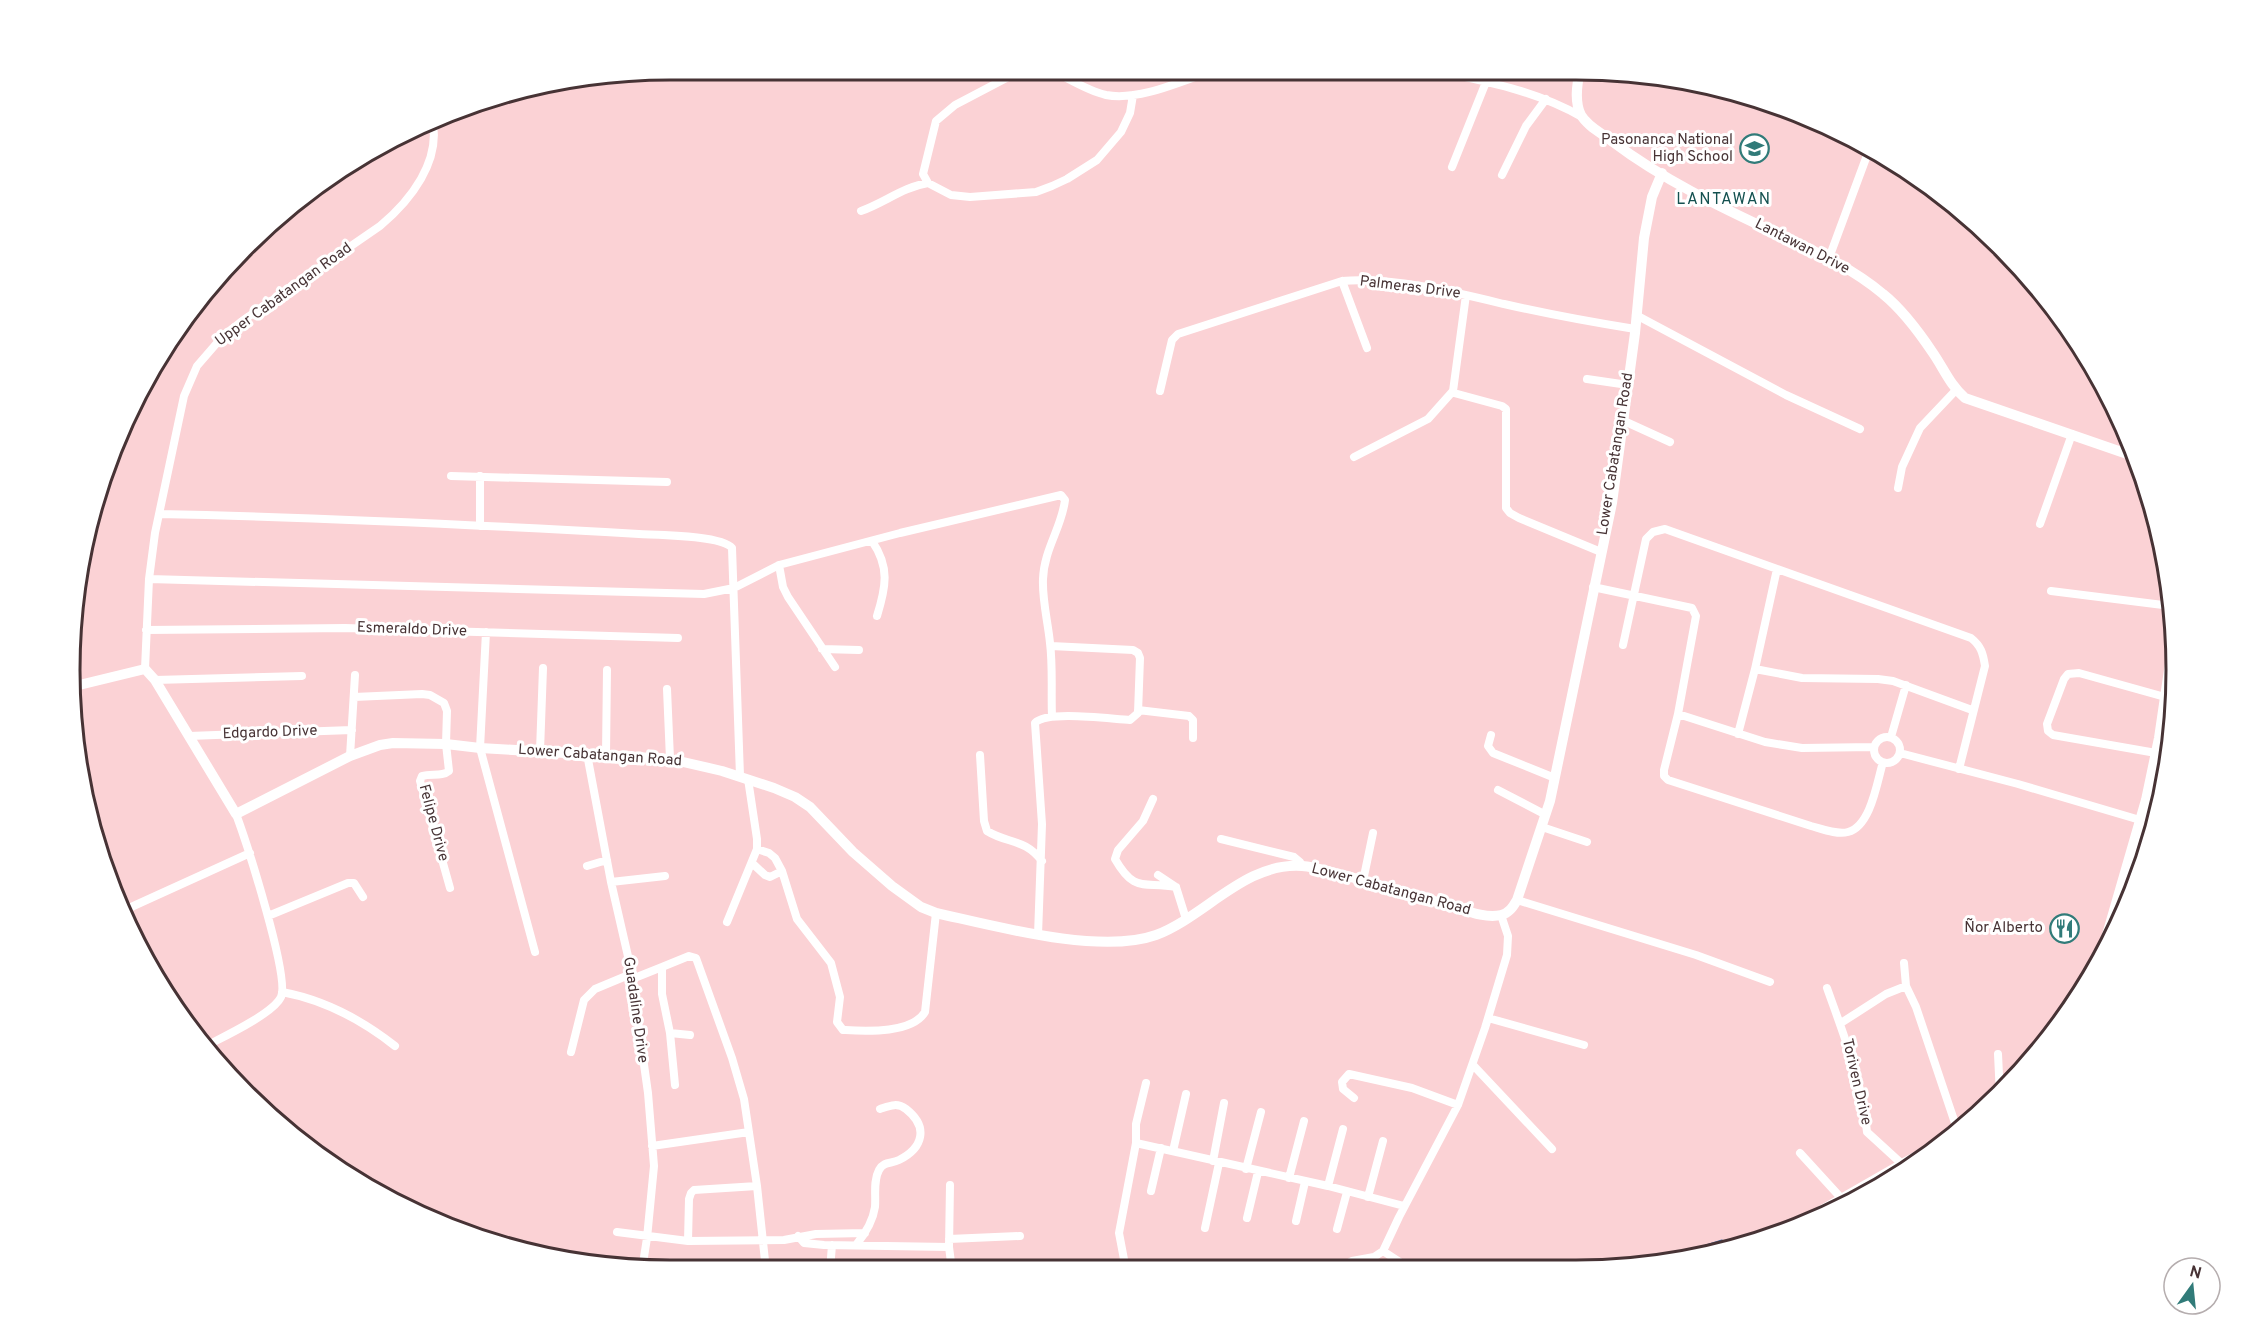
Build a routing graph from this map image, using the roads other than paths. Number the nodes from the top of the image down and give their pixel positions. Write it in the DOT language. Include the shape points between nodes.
graph roads {
  1 [pos="1003,80"];
  2 [pos="1071,80"];
  3 [pos="1186,80"];
  4 [pos="1477,80"];
  5 [pos="1579,80"];
  6 [pos="1486,82"];
  7 [pos="1133,95"];
  8 [pos="1546,99"];
  9 [pos="1582,117"];
  10 [pos="433,129"];
  11 [pos="1867,157"];
  12 [pos="1452,167"];
  13 [pos="1662,173"];
  14 [pos="1502,175"];
  15 [pos="928,183"];
  16 [pos="861,211"];
  17 [pos="1828,258"];
  18 [pos="1342,282"];
  19 [pos="1467,295"];
  20 [pos="1636,315"];
  21 [pos="1635,329"];
  22 [pos="1366,348"];
  23 [pos="1587,379"];
  24 [pos="1628,385"];
  25 [pos="1956,390"];
  26 [pos="1160,391"];
  27 [pos="1453,391"];
  28 [pos="1624,421"];
  29 [pos="1860,429"];
  30 [pos="2072,434"];
  31 [pos="1670,442"];
  32 [pos="2125,453"];
  33 [pos="1354,457"];
  34 [pos="451,476"];
  35 [pos="480,476"];
  36 [pos="667,482"];
  37 [pos="1898,489"];
  38 [pos="159,514"];
  39 [pos="2040,524"];
  40 [pos="480,526"];
  41 [pos="872,541"];
  42 [pos="1601,552"];
  43 [pos="779,565"];
  44 [pos="1777,569"];
  45 [pos="149,579"];
  46 [pos="1593,587"];
  47 [pos="734,588"];
  48 [pos="2051,591"];
  49 [pos="1634,595"];
  50 [pos="2162,605"];
  51 [pos="877,616"];
  52 [pos="146,630"];
  53 [pos="486,632"];
  54 [pos="678,638"];
  55 [pos="1623,645"];
  56 [pos="1051,646"];
  57 [pos="822,649"];
  58 [pos="859,650"];
  59 [pos="835,667"];
  60 [pos="543,668"];
  61 [pos="145,669"];
  62 [pos="1755,669"];
  63 [pos="607,670"];
  64 [pos="355,675"];
  65 [pos="302,676"];
  66 [pos="155,680"];
  67 [pos="80,685"];
  68 [pos="1906,685"];
  69 [pos="667,689"];
  70 [pos="2165,691"];
  71 [pos="354,697"];
  72 [pos="1138,710"];
  73 [pos="1972,711"];
  74 [pos="1678,714"];
  75 [pos="1052,716"];
  76 [pos="2163,728"];
  77 [pos="352,730"];
  78 [pos="1738,734"];
  79 [pos="1491,735"];
  80 [pos="189,736"];
  81 [pos="1891,737"];
  82 [pos="1193,738"];
  83 [pos="2159,738"];
  84 [pos="2162,740"];
  85 [pos="446,744"];
  86 [pos="1874,747"];
  87 [pos="480,748"];
  88 [pos="540,751"];
  89 [pos="1900,753"];
  90 [pos="2156,753"];
  91 [pos="587,754"];
  92 [pos="606,755"];
  93 [pos="980,755"];
  94 [pos="351,756"];
  95 [pos="670,759"];
  96 [pos="1883,762"];
  97 [pos="1959,769"];
  98 [pos="744,778"];
  99 [pos="1555,778"];
  100 [pos="1498,789"];
  101 [pos="1153,799"];
  102 [pos="236,814"];
  103 [pos="1546,815"];
  104 [pos="2140,820"];
  105 [pos="1542,827"];
  106 [pos="1373,833"];
  107 [pos="1221,839"];
  108 [pos="1587,842"];
  109 [pos="757,849"];
  110 [pos="250,853"];
  111 [pos="607,860"];
  112 [pos="1042,861"];
  113 [pos="752,863"];
  114 [pos="587,866"];
  115 [pos="1302,866"];
  116 [pos="782,871"];
  117 [pos="1158,875"];
  118 [pos="665,876"];
  119 [pos="1363,880"];
  120 [pos="611,882"];
  121 [pos="1176,887"];
  122 [pos="450,888"];
  123 [pos="363,897"];
  124 [pos="1517,900"];
  125 [pos="129,908"];
  126 [pos="2116,910"];
  127 [pos="936,913"];
  128 [pos="1501,915"];
  129 [pos="268,916"];
  130 [pos="1185,919"];
  131 [pos="727,922"];
  132 [pos="1038,935"];
  133 [pos="536,952"];
  134 [pos="1904,963"];
  135 [pos="662,967"];
  136 [pos="632,977"];
  137 [pos="1770,982"];
  138 [pos="1906,986"];
  139 [pos="1827,988"];
  140 [pos="282,992"];
  141 [pos="1488,1018"];
  142 [pos="1841,1023"];
  143 [pos="670,1033"];
  144 [pos="690,1035"];
  145 [pos="213,1042"];
  146 [pos="1584,1045"];
  147 [pos="396,1046"];
  148 [pos="570,1053"];
  149 [pos="1998,1054"];
  150 [pos="1473,1065"];
  151 [pos="1999,1082"];
  152 [pos="1146,1083"];
  153 [pos="675,1085"];
  154 [pos="1186,1094"];
  155 [pos="1354,1098"];
  156 [pos="1224,1103"];
  157 [pos="1458,1105"];
  158 [pos="880,1109"];
  159 [pos="1261,1112"];
  160 [pos="1304,1120"];
  161 [pos="1955,1122"];
  162 [pos="1343,1129"];
  163 [pos="749,1132"];
  164 [pos="1383,1141"];
  165 [pos="1136,1143"];
  166 [pos="652,1146"];
  167 [pos="1161,1148"];
  168 [pos="1552,1149"];
  169 [pos="1173,1150"];
  170 [pos="1800,1153"];
  171 [pos="1216,1162"];
  172 [pos="1901,1163"];
  173 [pos="1246,1169"];
  174 [pos="1258,1172"];
  175 [pos="1289,1178"];
  176 [pos="1305,1182"];
  177 [pos="950,1185"];
  178 [pos="757,1186"];
  179 [pos="1328,1186"];
  180 [pos="1151,1191"];
  181 [pos="1347,1192"];
  182 [pos="1368,1197"];
  183 [pos="1841,1198"];
  184 [pos="1404,1206"];
  185 [pos="1247,1218"];
  186 [pos="1296,1221"];
  187 [pos="1205,1228"];
  188 [pos="1337,1229"];
  189 [pos="617,1232"];
  190 [pos="865,1233"];
  191 [pos="798,1236"];
  192 [pos="1020,1236"];
  193 [pos="647,1238"];
  194 [pos="688,1241"];
  195 [pos="762,1241"];
  196 [pos="949,1243"];
  197 [pos="832,1245"];
  198 [pos="856,1245"];
  199 [pos="1383,1251"];
  200 [pos="644,1259"];
  201 [pos="765,1260"];
  202 [pos="831,1260"];
  203 [pos="951,1260"];
  204 [pos="1124,1260"];
  205 [pos="1358,1260"];
  206 [pos="1397,1260"];
  1 -- 15 [label="street" via="955,105 936,121 923,174"];
  2 -- 7 [label="street" via="1107,95"];
  3 -- 7 [label="street"];
  4 -- 6 [label="street, Lantawan Drive"];
  5 -- 9 [label="street" via="1577,95"];
  6 -- 8 [label="street, Lantawan Drive"];
  6 -- 12 [label="street"];
  7 -- 15 [label="street" via="1130,113 1120,132 1097,160 1052,186 1036,192 970,197 951,195"];
  8 -- 9 [label="street, Lantawan Drive"];
  8 -- 14 [label="street" via="1526,126"];
  9 -- 13 [label="street, Lantawan Drive"];
  10 -- 38 [label="street, Upper Cabatangan Road" via="434,142 421,180 393,216 237,325 197,366 184,396"];
  11 -- 17 [label="street"];
  13 -- 17 [label="street, Lantawan Drive" via="1719,206"];
  13 -- 20 [label="street, Lower Cabatangan Road" via="1648,213"];
  15 -- 16 [label="street" via="913,186"];
  17 -- 25 [label="street, Lantawan Drive" via="1884,294 1900,310"];
  18 -- 19 [label="street, Palmeras Drive" via="1362,280"];
  18 -- 22 [label="street"];
  18 -- 26 [label="street, Palmeras Drive" via="1178,334 1172,340"];
  19 -- 21 [label="street, Palmeras Drive"];
  19 -- 27 [label="street"];
  20 -- 21 [label="street, Lower Cabatangan Road"];
  20 -- 29 [label="street" via="1766,385"];
  21 -- 24 [label="street, Lower Cabatangan Road"];
  23 -- 24 [label="street"];
  24 -- 28 [label="street, Lower Cabatangan Road"];
  25 -- 30 [label="street" via="1965,398"];
  25 -- 37 [label="street" via="1920,428 1902,467"];
  27 -- 33 [label="street" via="1428,419"];
  27 -- 42 [label="street" via="1506,409 1506,508 1510,513"];
  28 -- 31 [label="street"];
  28 -- 42 [label="street, Lower Cabatangan Road"];
  30 -- 32 [label="street"];
  30 -- 39 [label="street"];
  34 -- 35 [label="street"];
  35 -- 36 [label="street"];
  35 -- 40 [label="street"];
  38 -- 40 [label="street"];
  38 -- 45 [label="street, Upper Cabatangan Road"];
  40 -- 47 [label="street" via="722,541 732,548"];
  41 -- 43 [label="street"];
  41 -- 51 [label="street" via="881,554 885,574"];
  41 -- 56 [label="street" via="1061,495 1064,508 1045,560 1043,580"];
  42 -- 46 [label="street, Lower Cabatangan Road"];
  43 -- 47 [label="street"];
  43 -- 57 [label="street" via="788,597"];
  44 -- 49 [label="street" via="1665,529 1646,539"];
  44 -- 62 [label="street"];
  44 -- 73 [label="street" via="1978,643 1985,666"];
  45 -- 47 [label="street" via="659,595 704,594"];
  45 -- 52 [label="street, Upper Cabatangan Road"];
  46 -- 49 [label="street"];
  46 -- 99 [label="street, Lower Cabatangan Road"];
  47 -- 98 [label="street"];
  48 -- 50 [label="street"];
  49 -- 55 [label="street"];
  49 -- 74 [label="street" via="1695,611"];
  52 -- 53 [label="street, Esmeraldo Drive" via="345,628"];
  52 -- 61 [label="street, Upper Cabatangan Road"];
  53 -- 54 [label="street, Esmeraldo Drive"];
  53 -- 87 [label="street"];
  56 -- 72 [label="street" via="1138,653"];
  56 -- 75 [label="street"];
  57 -- 58 [label="street"];
  57 -- 59 [label="street"];
  60 -- 88 [label="street"];
  61 -- 66 [label="street"];
  61 -- 67 [label="street"];
  62 -- 68 [label="street" via="1802,678 1878,679"];
  62 -- 78 [label="street"];
  63 -- 92 [label="street"];
  64 -- 71 [label="street"];
  65 -- 66 [label="street"];
  66 -- 80 [label="street"];
  68 -- 73 [label="street"];
  68 -- 81 [label="street"];
  69 -- 95 [label="street"];
  70 -- 90 [label="street" via="2068,674 2047,724 2053,735"];
  71 -- 77 [label="street"];
  71 -- 85 [label="street" via="422,694 437,698 447,711"];
  72 -- 75 [label="street" via="1130,720"];
  72 -- 82 [label="street" via="1191,717"];
  73 -- 97 [label="street"];
  74 -- 78 [label="street"];
  74 -- 96 [label="street" via="1664,770 1668,780 1835,832 1848,832 1867,817"];
  75 -- 112 [label="street" via="1038,720 1034,728"];
  76 -- 83 [label="street"];
  77 -- 80 [label="street, Edgardo Drive"];
  77 -- 94 [label="street"];
  78 -- 86 [label="street" via="1802,748"];
  79 -- 99 [label="street" via="1488,746 1493,753"];
  80 -- 102 [label="street"];
  81 -- 86 [label="street" via="1882,738"];
  81 -- 89 [label="street" via="1898,742"];
  83 -- 84 [label="street"];
  83 -- 90 [label="street"];
  85 -- 87 [label="street, Lower Cabatangan Road"];
  85 -- 94 [label="street, Lower Cabatangan Road" via="393,743"];
  85 -- 122 [label="street, Felipe Drive" via="449,771 426,775 420,781"];
  86 -- 96 [label="street" via="1875,755"];
  87 -- 88 [label="street, Lower Cabatangan Road"];
  87 -- 133 [label="street"];
  88 -- 91 [label="street, Lower Cabatangan Road"];
  89 -- 96 [label="street" via="1895,760"];
  89 -- 97 [label="street"];
  90 -- 104 [label="street"];
  91 -- 92 [label="street, Lower Cabatangan Road"];
  91 -- 111 [label="street, Guadaline Drive"];
  92 -- 95 [label="street, Lower Cabatangan Road"];
  93 -- 112 [label="street" via="987,831 1024,844"];
  94 -- 102 [label="street, Lower Cabatangan Road"];
  95 -- 98 [label="street, Lower Cabatangan Road"];
  97 -- 104 [label="street"];
  98 -- 109 [label="street"];
  98 -- 127 [label="street, Lower Cabatangan Road" via="795,797 810,807 892,886"];
  99 -- 103 [label="street, Lower Cabatangan Road"];
  100 -- 103 [label="street"];
  101 -- 121 [label="street" via="1143,821 1118,850 1116,859 1139,885"];
  102 -- 110 [label="street"];
  103 -- 105 [label="street, Lower Cabatangan Road"];
  104 -- 126 [label="street"];
  105 -- 108 [label="street"];
  105 -- 124 [label="street, Lower Cabatangan Road"];
  106 -- 119 [label="street"];
  107 -- 115 [label="street" via="1294,857"];
  109 -- 113 [label="street"];
  109 -- 116 [label="street" via="775,858"];
  110 -- 125 [label="street"];
  110 -- 129 [label="street"];
  111 -- 114 [label="street"];
  111 -- 120 [label="street, Guadaline Drive"];
  112 -- 132 [label="street"];
  113 -- 116 [label="street" via="770,877"];
  113 -- 131 [label="street"];
  115 -- 119 [label="street, Lower Cabatangan Road"];
  115 -- 130 [label="street, Lower Cabatangan Road" via="1267,870"];
  116 -- 127 [label="street" via="798,919 831,963 840,997 837,1022 843,1030 879,1031 921,1018 925,1012"];
  117 -- 121 [label="street"];
  118 -- 120 [label="street"];
  119 -- 128 [label="street, Lower Cabatangan Road" via="1481,914"];
  120 -- 136 [label="street, Guadaline Drive"];
  121 -- 130 [label="street"];
  123 -- 129 [label="street" via="354,883 348,883"];
  124 -- 128 [label="street, Lower Cabatangan Road"];
  124 -- 137 [label="street"];
  127 -- 132 [label="street, Lower Cabatangan Road"];
  128 -- 141 [label="street" via="1509,943"];
  129 -- 140 [label="street"];
  130 -- 132 [label="street, Lower Cabatangan Road" via="1157,934 1123,942"];
  134 -- 138 [label="street"];
  135 -- 136 [label="street"];
  135 -- 143 [label="street" via="662,993"];
  135 -- 163 [label="street" via="689,956 698,961 732,1058"];
  136 -- 148 [label="street" via="588,994"];
  136 -- 166 [label="street, Guadaline Drive"];
  138 -- 142 [label="street"];
  138 -- 161 [label="street"];
  139 -- 142 [label="street, Toriven Drive"];
  140 -- 145 [label="street" via="278,1002 247,1025"];
  140 -- 147 [label="street" via="340,1011"];
  141 -- 146 [label="street"];
  141 -- 150 [label="street"];
  142 -- 172 [label="street, Toriven Drive" via="1855,1067 1867,1132"];
  143 -- 144 [label="street"];
  143 -- 153 [label="street"];
  149 -- 151 [label="street"];
  150 -- 157 [label="street"];
  150 -- 168 [label="street"];
  152 -- 165 [label="street" via="1136,1124"];
  154 -- 169 [label="street"];
  155 -- 157 [label="street" via="1343,1089 1342,1082 1349,1074 1412,1088"];
  156 -- 171 [label="street"];
  157 -- 184 [label="street"];
  158 -- 190 [label="street" via="897,1104 904,1107 917,1121 922,1136 913,1150 878,1171 874,1209"];
  159 -- 173 [label="street"];
  160 -- 175 [label="street"];
  162 -- 179 [label="street"];
  163 -- 166 [label="street"];
  163 -- 178 [label="street"];
  164 -- 182 [label="street"];
  165 -- 167 [label="street"];
  165 -- 204 [label="street" via="1119,1233"];
  166 -- 193 [label="street, Guadaline Drive" via="654,1166"];
  167 -- 169 [label="street"];
  167 -- 180 [label="street"];
  169 -- 171 [label="street"];
  170 -- 183 [label="street"];
  171 -- 173 [label="street"];
  171 -- 187 [label="street"];
  173 -- 174 [label="street"];
  174 -- 175 [label="street"];
  174 -- 185 [label="street"];
  175 -- 176 [label="street"];
  176 -- 179 [label="street"];
  176 -- 186 [label="street"];
  177 -- 196 [label="street"];
  178 -- 194 [label="street" via="691,1192"];
  178 -- 195 [label="street"];
  179 -- 181 [label="street"];
  181 -- 182 [label="street"];
  181 -- 188 [label="street"];
  182 -- 184 [label="street"];
  184 -- 199 [label="street"];
  189 -- 193 [label="street"];
  190 -- 191 [label="street"];
  190 -- 198 [label="street"];
  191 -- 195 [label="street"];
  191 -- 197 [label="street" via="807,1244"];
  192 -- 196 [label="street"];
  193 -- 194 [label="street"];
  193 -- 200 [label="street, Guadaline Drive"];
  194 -- 195 [label="street"];
  195 -- 201 [label="street"];
  196 -- 198 [label="street"];
  196 -- 203 [label="street"];
  197 -- 198 [label="street"];
  197 -- 202 [label="street"];
  199 -- 205 [label="street"];
  199 -- 206 [label="street"];
}
